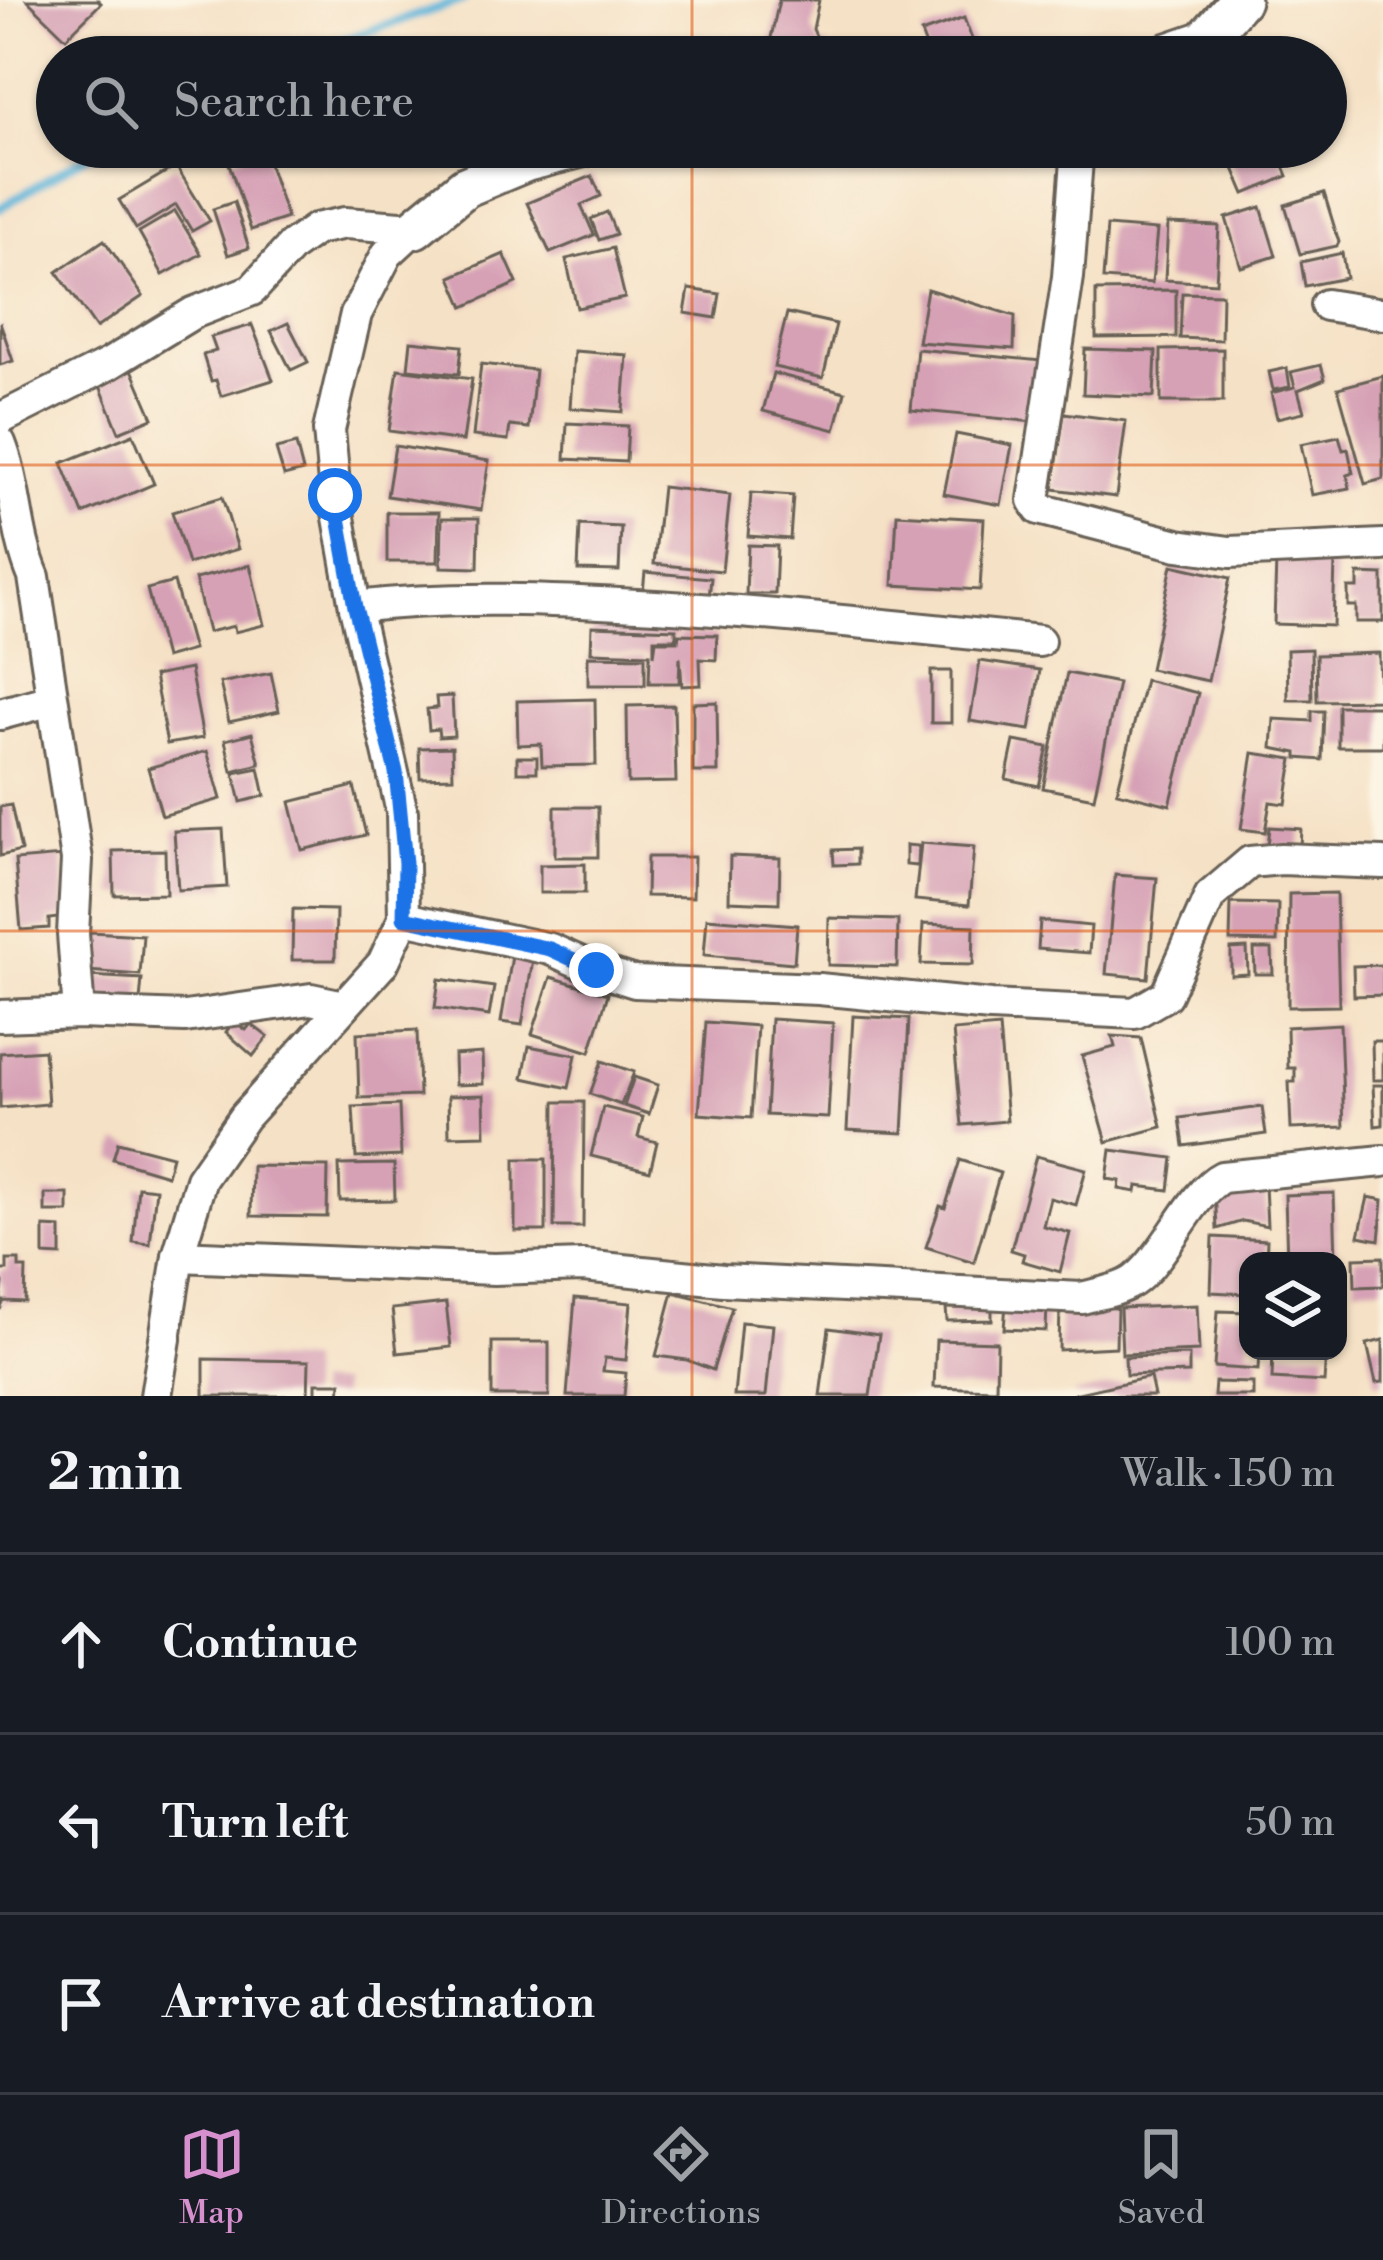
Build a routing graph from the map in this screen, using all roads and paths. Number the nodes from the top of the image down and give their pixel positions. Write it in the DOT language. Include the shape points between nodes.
graph roads {
  1 [pos="1240,0"];
  2 [pos="1208,36"];
  3 [pos="508,168"];
  4 [pos="1076,168"];
  5 [pos="415,228"];
  6 [pos="1326,305"];
  7 [pos="1383,314"];
  8 [pos="0,418"];
  9 [pos="0,442"];
  10 [pos="1383,545"];
  11 [pos="355,607"];
  12 [pos="1039,641"];
  13 [pos="52,700"];
  14 [pos="0,714"];
  15 [pos="1383,862"];
  16 [pos="404,918"];
  17 [pos="344,1006"];
  18 [pos="80,1013"];
  19 [pos="0,1016"];
  20 [pos="1383,1161"];
  21 [pos="178,1256"];
  22 [pos="156,1396"];
  1 -- 2 [label="street"];
  3 -- 5 [label="street" via="465,187"];
  4 -- 10 [label="street" via="1039,509 1230,552"];
  5 -- 8 [label="street" via="316,229 252,290"];
  5 -- 11 [label="street" via="386,254 356,314 329,430"];
  6 -- 7 [label="street"];
  9 -- 13 [label="street" via="34,577"];
  11 -- 12 [label="street" via="527,598"];
  11 -- 16 [label="street" via="396,772"];
  13 -- 14 [label="street"];
  13 -- 18 [label="street" via="77,860"];
  15 -- 16 [label="street" via="1250,862 1210,896 1166,995 1135,1013 635,982 550,949"];
  16 -- 17 [label="street" via="383,962"];
  17 -- 18 [label="street" via="300,1000 185,1017"];
  17 -- 21 [label="street" via="244,1117 201,1179"];
  18 -- 19 [label="street"];
  20 -- 21 [label="street" via="1222,1177 1208,1184 1133,1282 1082,1298 583,1266"];
  21 -- 22 [label="street"];
}
